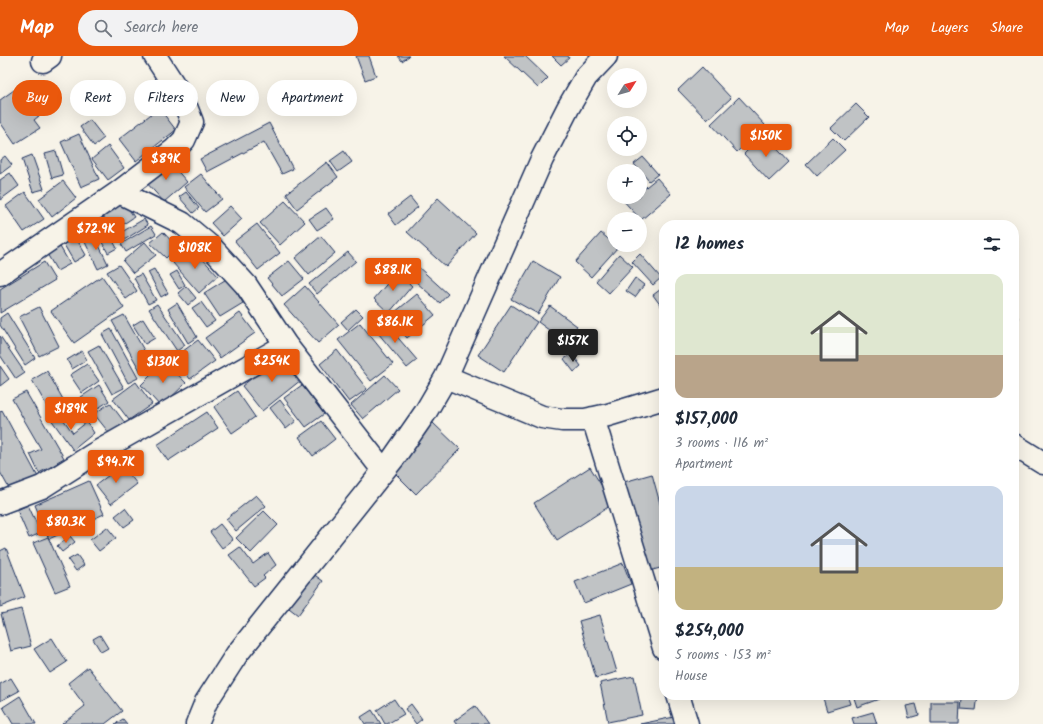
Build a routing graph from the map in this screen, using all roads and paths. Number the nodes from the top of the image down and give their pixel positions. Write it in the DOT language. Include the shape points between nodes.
graph roads {
  1 [pos="155,56"];
  2 [pos="606,56"];
  3 [pos="119,192"];
  4 [pos="0,274"];
  5 [pos="286,345"];
  6 [pos="446,377"];
  7 [pos="659,400"];
  8 [pos="593,418"];
  9 [pos="1019,448"];
  10 [pos="1043,462"];
  11 [pos="383,470"];
  12 [pos="0,503"];
  13 [pos="659,632"];
  14 [pos="680,700"];
  15 [pos="197,724"];
  16 [pos="687,724"];
  1 -- 3 [label="street" via="183,99 192,122 184,140 174,150"];
  2 -- 6 [label="street" via="586,77 542,159"];
  3 -- 4 [label="street"];
  3 -- 5 [label="street" via="182,223 212,248 246,285"];
  5 -- 11 [label="street"];
  5 -- 12 [label="street" via="94,454 42,487"];
  6 -- 8 [label="street" via="542,417 562,420"];
  6 -- 11 [label="street"];
  7 -- 8 [label="street"];
  8 -- 13 [label="street"];
  9 -- 10 [label="street"];
  11 -- 15 [label="street" via="237,654 206,702"];
  14 -- 16 [label="street"];
}
